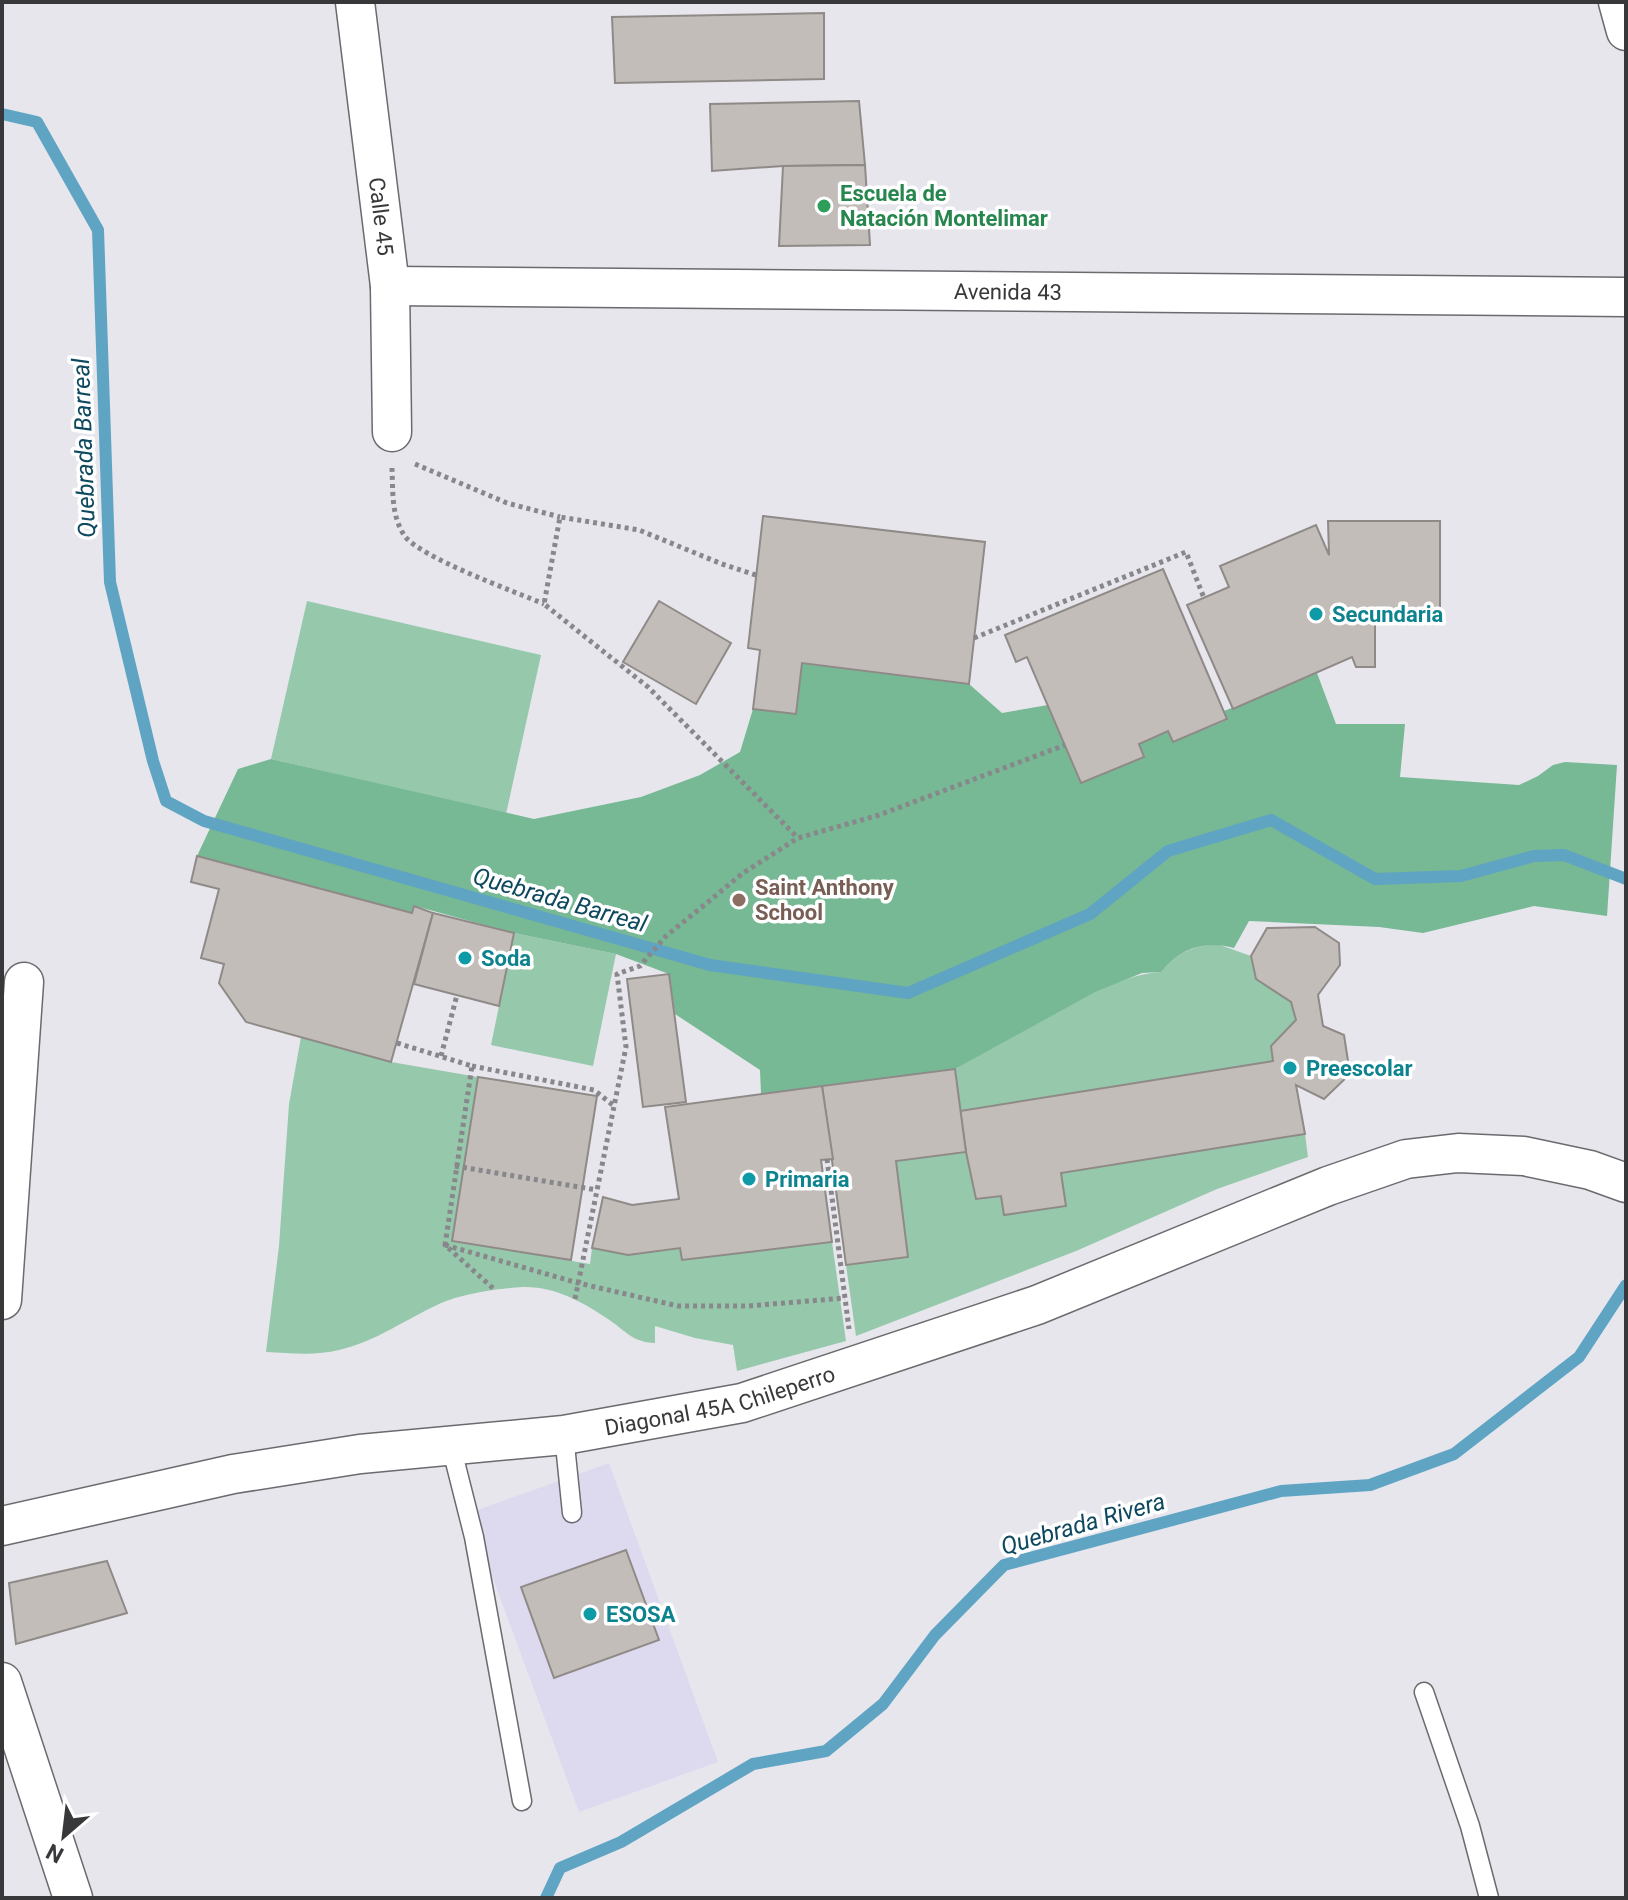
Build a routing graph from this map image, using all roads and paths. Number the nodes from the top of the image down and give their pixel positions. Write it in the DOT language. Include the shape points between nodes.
graph roads {
  1 [pos="355,2"];
  2 [pos="1618,2"];
  3 [pos="1626,31"];
  4 [pos="390,286"];
  5 [pos="1626,297"];
  6 [pos="392,444"];
  7 [pos="560,517"];
  8 [pos="756,575"];
  9 [pos="1204,598"];
  10 [pos="544,604"];
  11 [pos="974,638"];
  12 [pos="1065,745"];
  13 [pos="798,838"];
  14 [pos="24,982"];
  15 [pos="457,995"];
  16 [pos="397,1043"];
  17 [pos="441,1056"];
  18 [pos="472,1066"];
  19 [pos="614,1106"];
  20 [pos="827,1159"];
  21 [pos="455,1166"];
  22 [pos="1626,1183"];
  23 [pos="597,1190"];
  24 [pos="445,1245"];
  25 [pos="578,1283"];
  26 [pos="495,1290"];
  27 [pos="845,1298"];
  28 [pos="575,1299"];
  29 [pos="2,1300"];
  30 [pos="854,1366"];
  31 [pos="564,1435"];
  32 [pos="451,1446"];
  33 [pos="572,1513"];
  34 [pos="2,1526"];
  35 [pos="2,1682"];
  36 [pos="1424,1692"];
  37 [pos="522,1801"];
  38 [pos="73,1898"];
  39 [pos="1489,1898"];
  1 -- 4 [label="street, Calle 45"];
  2 -- 3 [label="street"];
  4 -- 5 [label="street, Avenida 43"];
  4 -- 6 [label="street, Calle 45"];
  6 -- 7 [label="path" via="507,503"];
  6 -- 10 [label="path" via="394,511 411,543"];
  7 -- 8 [label="path" via="639,530"];
  7 -- 10 [label="path"];
  9 -- 11 [label="path" via="1186,552"];
  10 -- 13 [label="path" via="648,687"];
  12 -- 13 [label="path" via="879,815"];
  13 -- 19 [label="path" via="743,873 666,936 640,966 617,974 626,1047"];
  14 -- 29 [label="street"];
  15 -- 17 [label="path"];
  16 -- 17 [label="path"];
  17 -- 18 [label="path"];
  18 -- 19 [label="path" via="594,1090"];
  18 -- 21 [label="path"];
  19 -- 23 [label="path"];
  20 -- 27 [label="path"];
  21 -- 23 [label="path"];
  21 -- 24 [label="path"];
  22 -- 30 [label="street, Diagonal 45A Chileperro" via="1524,1156 1458,1153 1406,1159 1037,1305"];
  23 -- 25 [label="path"];
  24 -- 25 [label="path"];
  24 -- 26 [label="path"];
  25 -- 27 [label="path" via="678,1306"];
  25 -- 28 [label="path"];
  27 -- 30 [label="path"];
  30 -- 31 [label="street, Diagonal 45A Chileperro" via="742,1403"];
  31 -- 32 [label="street, Diagonal 45A Chileperro"];
  31 -- 33 [label="lane"];
  32 -- 34 [label="street, Diagonal 45A Chileperro" via="233,1474"];
  32 -- 37 [label="lane" via="474,1537"];
  35 -- 38 [label="street"];
  36 -- 39 [label="lane"];
}
